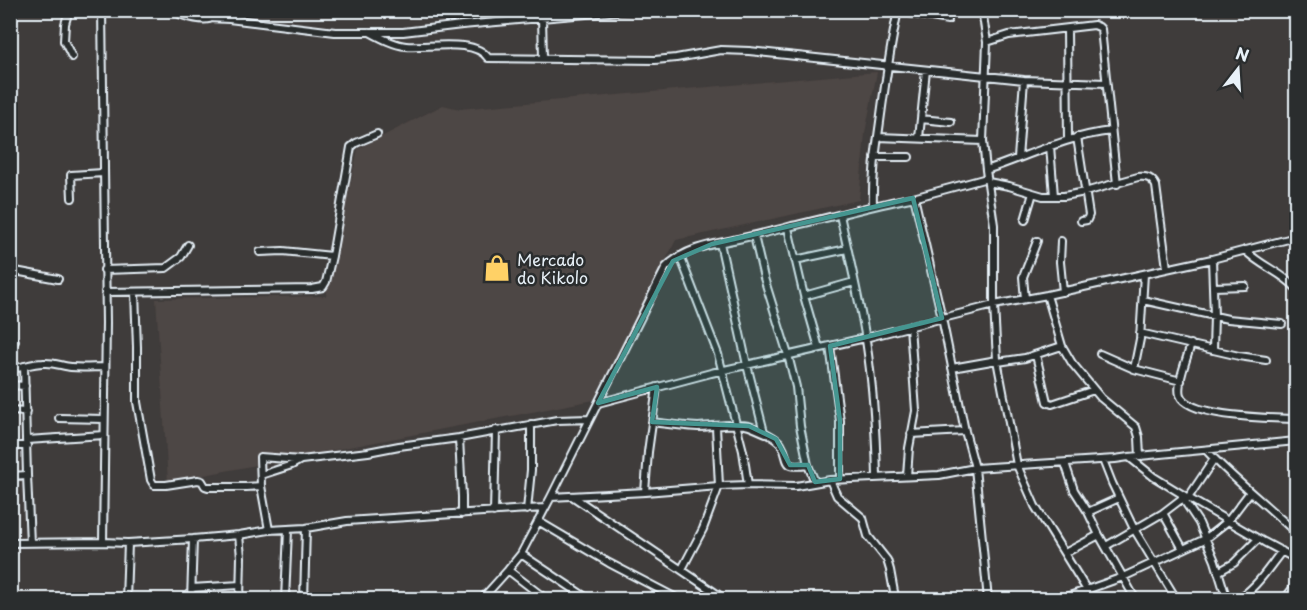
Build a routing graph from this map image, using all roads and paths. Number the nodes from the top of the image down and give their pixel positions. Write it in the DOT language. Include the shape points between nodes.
graph roads {
  1 [pos="69,10"];
  2 [pos="102,10"];
  3 [pos="217,10"];
  4 [pos="632,10"];
  5 [pos="982,10"];
  6 [pos="175,11"];
  7 [pos="898,11"];
  8 [pos="542,17"];
  9 [pos="205,18"];
  10 [pos="229,19"];
  11 [pos="948,20"];
  12 [pos="1067,29"];
  13 [pos="370,32"];
  14 [pos="987,42"];
  15 [pos="72,57"];
  16 [pos="543,58"];
  17 [pos="887,65"];
  18 [pos="926,70"];
  19 [pos="986,77"];
  20 [pos="1024,80"];
  21 [pos="1068,82"];
  22 [pos="1106,83"];
  23 [pos="921,119"];
  24 [pos="951,122"];
  25 [pos="1111,131"];
  26 [pos="377,134"];
  27 [pos="878,136"];
  28 [pos="1077,137"];
  29 [pos="919,138"];
  30 [pos="1068,140"];
  31 [pos="983,141"];
  32 [pos="1050,146"];
  33 [pos="875,157"];
  34 [pos="909,157"];
  35 [pos="1018,158"];
  36 [pos="986,170"];
  37 [pos="103,173"];
  38 [pos="987,180"];
  39 [pos="1117,184"];
  40 [pos="1085,192"];
  41 [pos="1033,193"];
  42 [pos="1054,196"];
  43 [pos="72,198"];
  44 [pos="913,198"];
  45 [pos="873,206"];
  46 [pos="840,215"];
  47 [pos="1025,220"];
  48 [pos="1081,221"];
  49 [pos="788,228"];
  50 [pos="754,236"];
  51 [pos="1296,237"];
  52 [pos="1037,241"];
  53 [pos="1061,241"];
  54 [pos="720,243"];
  55 [pos="188,245"];
  56 [pos="847,249"];
  57 [pos="1245,250"];
  58 [pos="260,252"];
  59 [pos="332,256"];
  60 [pos="680,256"];
  61 [pos="1212,259"];
  62 [pos="795,260"];
  63 [pos="1167,268"];
  64 [pos="10,270"];
  65 [pos="104,270"];
  66 [pos="1144,274"];
  67 [pos="58,279"];
  68 [pos="854,282"];
  69 [pos="1245,286"];
  70 [pos="1213,287"];
  71 [pos="1296,288"];
  72 [pos="105,292"];
  73 [pos="135,292"];
  74 [pos="1063,292"];
  75 [pos="1047,295"];
  76 [pos="804,296"];
  77 [pos="1024,299"];
  78 [pos="1143,300"];
  79 [pos="994,305"];
  80 [pos="1214,316"];
  81 [pos="942,318"];
  82 [pos="1282,324"];
  83 [pos="910,326"];
  84 [pos="1140,333"];
  85 [pos="865,338"];
  86 [pos="1191,345"];
  87 [pos="830,346"];
  88 [pos="1062,346"];
  89 [pos="819,348"];
  90 [pos="1213,350"];
  91 [pos="1100,354"];
  92 [pos="788,355"];
  93 [pos="1035,356"];
  94 [pos="1266,360"];
  95 [pos="998,361"];
  96 [pos="747,365"];
  97 [pos="24,366"];
  98 [pos="105,367"];
  99 [pos="952,368"];
  100 [pos="10,369"];
  101 [pos="1134,369"];
  102 [pos="722,370"];
  103 [pos="1181,381"];
  104 [pos="10,386"];
  105 [pos="25,386"];
  106 [pos="657,387"];
  107 [pos="1094,390"];
  108 [pos="598,403"];
  109 [pos="10,411"];
  110 [pos="26,412"];
  111 [pos="59,418"];
  112 [pos="104,419"];
  113 [pos="590,419"];
  114 [pos="1296,419"];
  115 [pos="652,422"];
  116 [pos="531,424"];
  117 [pos="736,424"];
  118 [pos="716,426"];
  119 [pos="496,430"];
  120 [pos="965,431"];
  121 [pos="764,432"];
  122 [pos="911,434"];
  123 [pos="104,435"];
  124 [pos="459,438"];
  125 [pos="1296,441"];
  126 [pos="27,443"];
  127 [pos="10,446"];
  128 [pos="1206,450"];
  129 [pos="1129,457"];
  130 [pos="1140,457"];
  131 [pos="1214,459"];
  132 [pos="302,460"];
  133 [pos="1103,460"];
  134 [pos="1065,463"];
  135 [pos="808,465"];
  136 [pos="1017,465"];
  137 [pos="975,468"];
  138 [pos="27,475"];
  139 [pos="261,475"];
  140 [pos="10,476"];
  141 [pos="907,476"];
  142 [pos="877,477"];
  143 [pos="840,479"];
  144 [pos="830,480"];
  145 [pos="815,482"];
  146 [pos="748,485"];
  147 [pos="261,486"];
  148 [pos="719,486"];
  149 [pos="645,492"];
  150 [pos="1250,492"];
  151 [pos="572,496"];
  152 [pos="551,497"];
  153 [pos="1119,498"];
  154 [pos="1186,498"];
  155 [pos="544,508"];
  156 [pos="527,510"];
  157 [pos="494,512"];
  158 [pos="1088,512"];
  159 [pos="1163,513"];
  160 [pos="462,514"];
  161 [pos="1228,520"];
  162 [pos="538,521"];
  163 [pos="306,528"];
  164 [pos="1134,529"];
  165 [pos="269,530"];
  166 [pos="288,530"];
  167 [pos="1296,532"];
  168 [pos="239,535"];
  169 [pos="1099,535"];
  170 [pos="193,539"];
  171 [pos="1205,539"];
  172 [pos="1258,539"];
  173 [pos="103,542"];
  174 [pos="10,543"];
  175 [pos="30,543"];
  176 [pos="128,543"];
  177 [pos="1106,546"];
  178 [pos="1183,549"];
  179 [pos="1282,551"];
  180 [pos="1065,552"];
  181 [pos="520,554"];
  182 [pos="1296,559"];
  183 [pos="1155,563"];
  184 [pos="682,569"];
  185 [pos="508,570"];
  186 [pos="1218,572"];
  187 [pos="1123,577"];
  188 [pos="1296,584"];
  189 [pos="240,585"];
  190 [pos="192,588"];
  191 [pos="1088,590"];
  192 [pos="485,598"];
  193 [pos="126,600"];
  194 [pos="191,600"];
  195 [pos="240,600"];
  196 [pos="285,600"];
  197 [pos="303,600"];
  198 [pos="547,600"];
  199 [pos="590,600"];
  200 [pos="680,600"];
  201 [pos="726,600"];
  202 [pos="897,600"];
  203 [pos="988,600"];
  204 [pos="1058,600"];
  205 [pos="1094,600"];
  206 [pos="1136,600"];
  207 [pos="1177,600"];
  208 [pos="1227,600"];
  209 [pos="1234,600"];
  210 [pos="1284,600"];
  1 -- 15 [label="street" via="64,41"];
  2 -- 37 [label="street"];
  3 -- 9 [label="main road"];
  3 -- 10 [label="street"];
  4 -- 8 [label="street"];
  5 -- 14 [label="street"];
  6 -- 9 [label="main road"];
  7 -- 11 [label="street"];
  7 -- 17 [label="street"];
  8 -- 13 [label="street"];
  8 -- 16 [label="street"];
  9 -- 10 [label="street"];
  10 -- 13 [label="street" via="335,32"];
  12 -- 14 [label="street" via="1009,35"];
  12 -- 21 [label="street"];
  12 -- 22 [label="street" via="1094,25 1101,29"];
  13 -- 16 [label="street" via="406,46 450,45 476,49 488,58"];
  14 -- 19 [label="street"];
  16 -- 17 [label="street" via="655,60 721,50"];
  17 -- 18 [label="street"];
  17 -- 27 [label="street"];
  18 -- 19 [label="street"];
  18 -- 23 [label="street"];
  19 -- 20 [label="street"];
  19 -- 31 [label="street"];
  20 -- 21 [label="street"];
  20 -- 35 [label="street"];
  21 -- 22 [label="street"];
  21 -- 30 [label="street"];
  22 -- 25 [label="street"];
  23 -- 24 [label="street"];
  23 -- 29 [label="street"];
  25 -- 28 [label="street"];
  25 -- 39 [label="street"];
  26 -- 59 [label="street" via="351,147"];
  27 -- 29 [label="street"];
  27 -- 33 [label="street"];
  28 -- 30 [label="street"];
  28 -- 40 [label="street"];
  29 -- 31 [label="street"];
  30 -- 32 [label="street"];
  31 -- 36 [label="street"];
  32 -- 35 [label="street"];
  32 -- 42 [label="street"];
  33 -- 34 [label="street"];
  33 -- 45 [label="street"];
  35 -- 36 [label="street"];
  36 -- 38 [label="street"];
  37 -- 43 [label="street" via="71,175"];
  37 -- 65 [label="street"];
  38 -- 41 [label="street"];
  38 -- 44 [label="street"];
  38 -- 79 [label="street" via="994,225"];
  39 -- 40 [label="street"];
  39 -- 63 [label="street" via="1144,176 1156,186"];
  40 -- 42 [label="street"];
  40 -- 48 [label="street" via="1089,215"];
  41 -- 42 [label="street"];
  41 -- 47 [label="street"];
  44 -- 45 [label="street"];
  44 -- 81 [label="street"];
  45 -- 46 [label="street"];
  46 -- 49 [label="street"];
  46 -- 56 [label="street"];
  49 -- 50 [label="street"];
  49 -- 62 [label="street"];
  50 -- 54 [label="street"];
  50 -- 92 [label="street"];
  51 -- 57 [label="street"];
  52 -- 77 [label="street" via="1023,277"];
  53 -- 74 [label="street"];
  54 -- 60 [label="street"];
  54 -- 96 [label="street"];
  55 -- 65 [label="street" via="181,258 166,268"];
  56 -- 62 [label="street"];
  56 -- 68 [label="street"];
  57 -- 61 [label="street"];
  57 -- 71 [label="street"];
  58 -- 59 [label="street"];
  59 -- 73 [label="street" via="326,282 316,289"];
  60 -- 102 [label="street"];
  60 -- 108 [label="street" via="666,267"];
  61 -- 63 [label="street"];
  61 -- 70 [label="street"];
  62 -- 76 [label="street"];
  63 -- 66 [label="street"];
  64 -- 67 [label="street"];
  65 -- 72 [label="street"];
  66 -- 74 [label="street"];
  66 -- 78 [label="street"];
  68 -- 76 [label="street"];
  68 -- 85 [label="street"];
  69 -- 70 [label="street"];
  70 -- 80 [label="street"];
  72 -- 73 [label="street"];
  72 -- 98 [label="street"];
  73 -- 147 [label="street" via="137,402 154,485 198,480 206,486"];
  74 -- 75 [label="street"];
  75 -- 77 [label="street"];
  75 -- 88 [label="street"];
  76 -- 89 [label="street"];
  77 -- 79 [label="street"];
  78 -- 80 [label="street"];
  78 -- 84 [label="street"];
  79 -- 81 [label="street"];
  79 -- 95 [label="street"];
  80 -- 82 [label="street"];
  80 -- 90 [label="street"];
  81 -- 83 [label="street"];
  81 -- 99 [label="street"];
  83 -- 85 [label="street"];
  83 -- 122 [label="street" via="916,405"];
  84 -- 86 [label="street"];
  84 -- 101 [label="street"];
  85 -- 87 [label="street"];
  85 -- 142 [label="street" via="877,437"];
  86 -- 90 [label="street"];
  86 -- 103 [label="street"];
  87 -- 89 [label="street"];
  87 -- 143 [label="street" via="840,421"];
  88 -- 93 [label="street"];
  88 -- 107 [label="street"];
  89 -- 92 [label="street"];
  90 -- 94 [label="street"];
  91 -- 101 [label="street"];
  92 -- 96 [label="street"];
  92 -- 135 [label="street"];
  93 -- 95 [label="street"];
  93 -- 107 [label="street" via="1050,404"];
  95 -- 99 [label="street"];
  95 -- 136 [label="street"];
  96 -- 102 [label="street"];
  96 -- 121 [label="street"];
  97 -- 98 [label="street" via="51,363"];
  97 -- 100 [label="street"];
  97 -- 105 [label="street"];
  98 -- 112 [label="street"];
  99 -- 120 [label="street"];
  101 -- 103 [label="street"];
  102 -- 106 [label="street"];
  102 -- 117 [label="street"];
  103 -- 114 [label="street" via="1179,391 1185,402 1205,411"];
  104 -- 105 [label="street"];
  105 -- 110 [label="street"];
  106 -- 108 [label="street"];
  106 -- 115 [label="street"];
  107 -- 130 [label="street" via="1136,427"];
  108 -- 113 [label="street"];
  109 -- 110 [label="street"];
  110 -- 126 [label="street"];
  111 -- 112 [label="street"];
  112 -- 123 [label="street"];
  113 -- 116 [label="street"];
  113 -- 152 [label="street"];
  115 -- 118 [label="street"];
  115 -- 149 [label="street"];
  116 -- 119 [label="street"];
  116 -- 156 [label="street"];
  117 -- 118 [label="street"];
  117 -- 121 [label="street"];
  117 -- 146 [label="street"];
  118 -- 148 [label="street"];
  119 -- 124 [label="street"];
  119 -- 157 [label="street"];
  120 -- 122 [label="street"];
  120 -- 137 [label="street"];
  121 -- 135 [label="street" via="782,444 790,465"];
  122 -- 141 [label="street"];
  123 -- 126 [label="street"];
  123 -- 173 [label="street"];
  124 -- 132 [label="street"];
  124 -- 160 [label="street"];
  125 -- 128 [label="street"];
  126 -- 127 [label="street"];
  126 -- 138 [label="street"];
  128 -- 130 [label="street"];
  128 -- 131 [label="street"];
  129 -- 130 [label="street"];
  129 -- 133 [label="street"];
  129 -- 154 [label="street"];
  131 -- 150 [label="street"];
  131 -- 154 [label="street"];
  132 -- 139 [label="street"];
  132 -- 139 [label="street" via="260,457"];
  133 -- 134 [label="street"];
  133 -- 153 [label="street"];
  134 -- 136 [label="street"];
  134 -- 158 [label="street" via="1074,490"];
  135 -- 145 [label="street"];
  136 -- 137 [label="street"];
  136 -- 180 [label="street" via="1035,506"];
  137 -- 141 [label="street"];
  137 -- 203 [label="street"];
  138 -- 140 [label="street"];
  138 -- 175 [label="street"];
  139 -- 147 [label="street"];
  141 -- 142 [label="street"];
  142 -- 143 [label="street"];
  143 -- 144 [label="street"];
  144 -- 145 [label="street"];
  144 -- 202 [label="street" via="837,496 863,518 868,536 887,560"];
  145 -- 146 [label="street" via="796,486"];
  146 -- 148 [label="street"];
  147 -- 165 [label="street"];
  148 -- 149 [label="street"];
  148 -- 184 [label="street" via="704,529"];
  149 -- 151 [label="street"];
  150 -- 161 [label="street"];
  150 -- 167 [label="street"];
  151 -- 152 [label="street"];
  151 -- 184 [label="street"];
  152 -- 155 [label="street"];
  153 -- 158 [label="street"];
  153 -- 164 [label="street"];
  154 -- 159 [label="street"];
  154 -- 161 [label="street"];
  154 -- 171 [label="street"];
  155 -- 156 [label="street"];
  155 -- 162 [label="street"];
  156 -- 157 [label="street"];
  157 -- 160 [label="street"];
  158 -- 169 [label="street"];
  159 -- 164 [label="street"];
  159 -- 178 [label="street"];
  160 -- 163 [label="street" via="347,521"];
  161 -- 171 [label="street"];
  161 -- 172 [label="street"];
  162 -- 181 [label="street"];
  162 -- 200 [label="street"];
  163 -- 166 [label="street"];
  163 -- 197 [label="street"];
  164 -- 177 [label="street"];
  164 -- 183 [label="street"];
  165 -- 166 [label="street"];
  165 -- 168 [label="street"];
  166 -- 196 [label="street"];
  168 -- 170 [label="street"];
  168 -- 189 [label="street"];
  169 -- 177 [label="street"];
  169 -- 180 [label="street"];
  170 -- 176 [label="street"];
  170 -- 190 [label="street"];
  171 -- 178 [label="street"];
  171 -- 186 [label="street"];
  172 -- 179 [label="street"];
  172 -- 186 [label="street" via="1234,563"];
  173 -- 175 [label="street"];
  173 -- 176 [label="street"];
  174 -- 175 [label="street"];
  176 -- 193 [label="street"];
  177 -- 187 [label="street"];
  178 -- 183 [label="street"];
  179 -- 182 [label="street"];
  179 -- 209 [label="street" via="1250,589"];
  180 -- 191 [label="street"];
  181 -- 185 [label="street"];
  181 -- 199 [label="street"];
  183 -- 187 [label="street"];
  183 -- 207 [label="street"];
  184 -- 201 [label="street"];
  185 -- 192 [label="street"];
  185 -- 198 [label="street"];
  186 -- 208 [label="street"];
  187 -- 191 [label="street"];
  187 -- 206 [label="street"];
  188 -- 210 [label="street"];
  189 -- 190 [label="street"];
  189 -- 195 [label="street"];
  190 -- 194 [label="street"];
  191 -- 204 [label="street"];
  191 -- 205 [label="street"];
}
